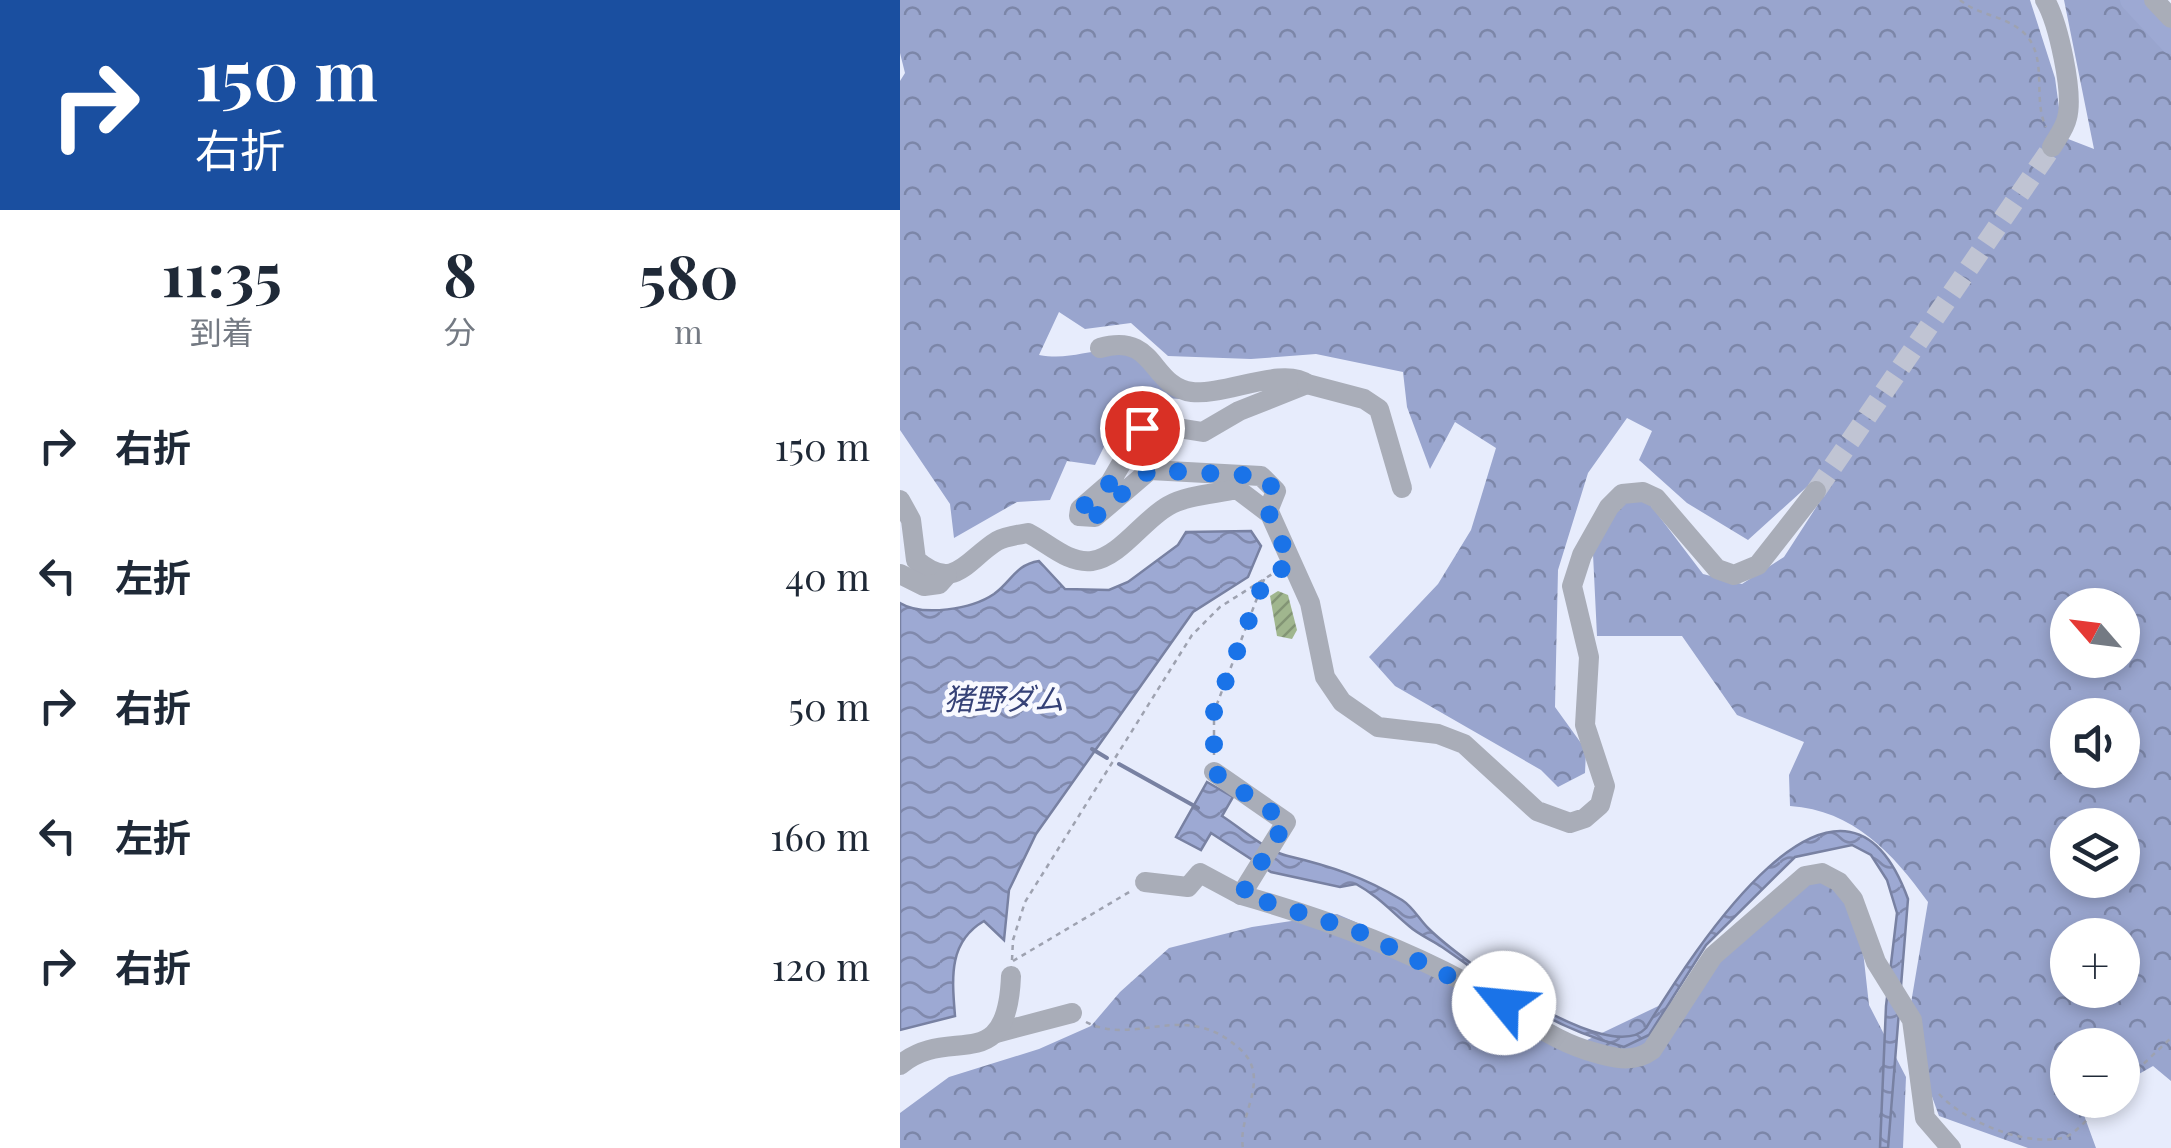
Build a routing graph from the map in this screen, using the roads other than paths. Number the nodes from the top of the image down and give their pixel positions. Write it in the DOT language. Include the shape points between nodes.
graph roads {
  1 [pos="2045,0"];
  2 [pos="2154,0"];
  3 [pos="2171,18"];
  4 [pos="2055,142"];
  5 [pos="1100,348"];
  6 [pos="1306,384"];
  7 [pos="1402,488"];
  8 [pos="1816,490"];
  9 [pos="900,500"];
  10 [pos="1268,511"];
  11 [pos="900,574"];
  12 [pos="947,575"];
  13 [pos="1214,772"];
  14 [pos="1145,882"];
  15 [pos="1247,886"];
  16 [pos="1012,969"];
  17 [pos="1072,1013"];
  18 [pos="996,1033"];
  19 [pos="900,1065"];
  20 [pos="1951,1148"];
  1 -- 4 [label="street" via="2056,24 2068,102"];
  2 -- 3 [label="street"];
  5 -- 6 [label="street" via="1138,348 1170,382 1190,392 1284,377"];
  6 -- 7 [label="street" via="1378,408"];
  6 -- 10 [label="street" via="1239,411 1212,430 1142,428 1110,483 1079,516 1095,517 1150,470 1162,468 1261,476 1276,491"];
  8 -- 10 [label="street" via="1758,565 1734,575 1717,569 1656,498 1622,494 1608,507 1572,586 1589,658 1585,725 1605,786 1600,805 1570,823 1537,811 1464,744 1378,727 1342,702 1326,677 1310,603"];
  9 -- 12 [label="street" via="911,520 916,560"];
  10 -- 12 [label="street" via="1236,490 1173,502 1107,556 1068,558 1028,532 998,540"];
  11 -- 12 [label="street" via="924,586"];
  13 -- 15 [label="street" via="1286,822"];
  14 -- 15 [label="street" via="1188,887 1200,872"];
  15 -- 20 [label="street" via="1487,993 1584,1050 1639,1059 1652,1050 1713,956 1805,876 1822,873 1853,899 1912,1020 1925,1118"];
  16 -- 18 [label="street" via="1010,1008"];
  17 -- 18 [label="street"];
  18 -- 19 [label="street"];
}
